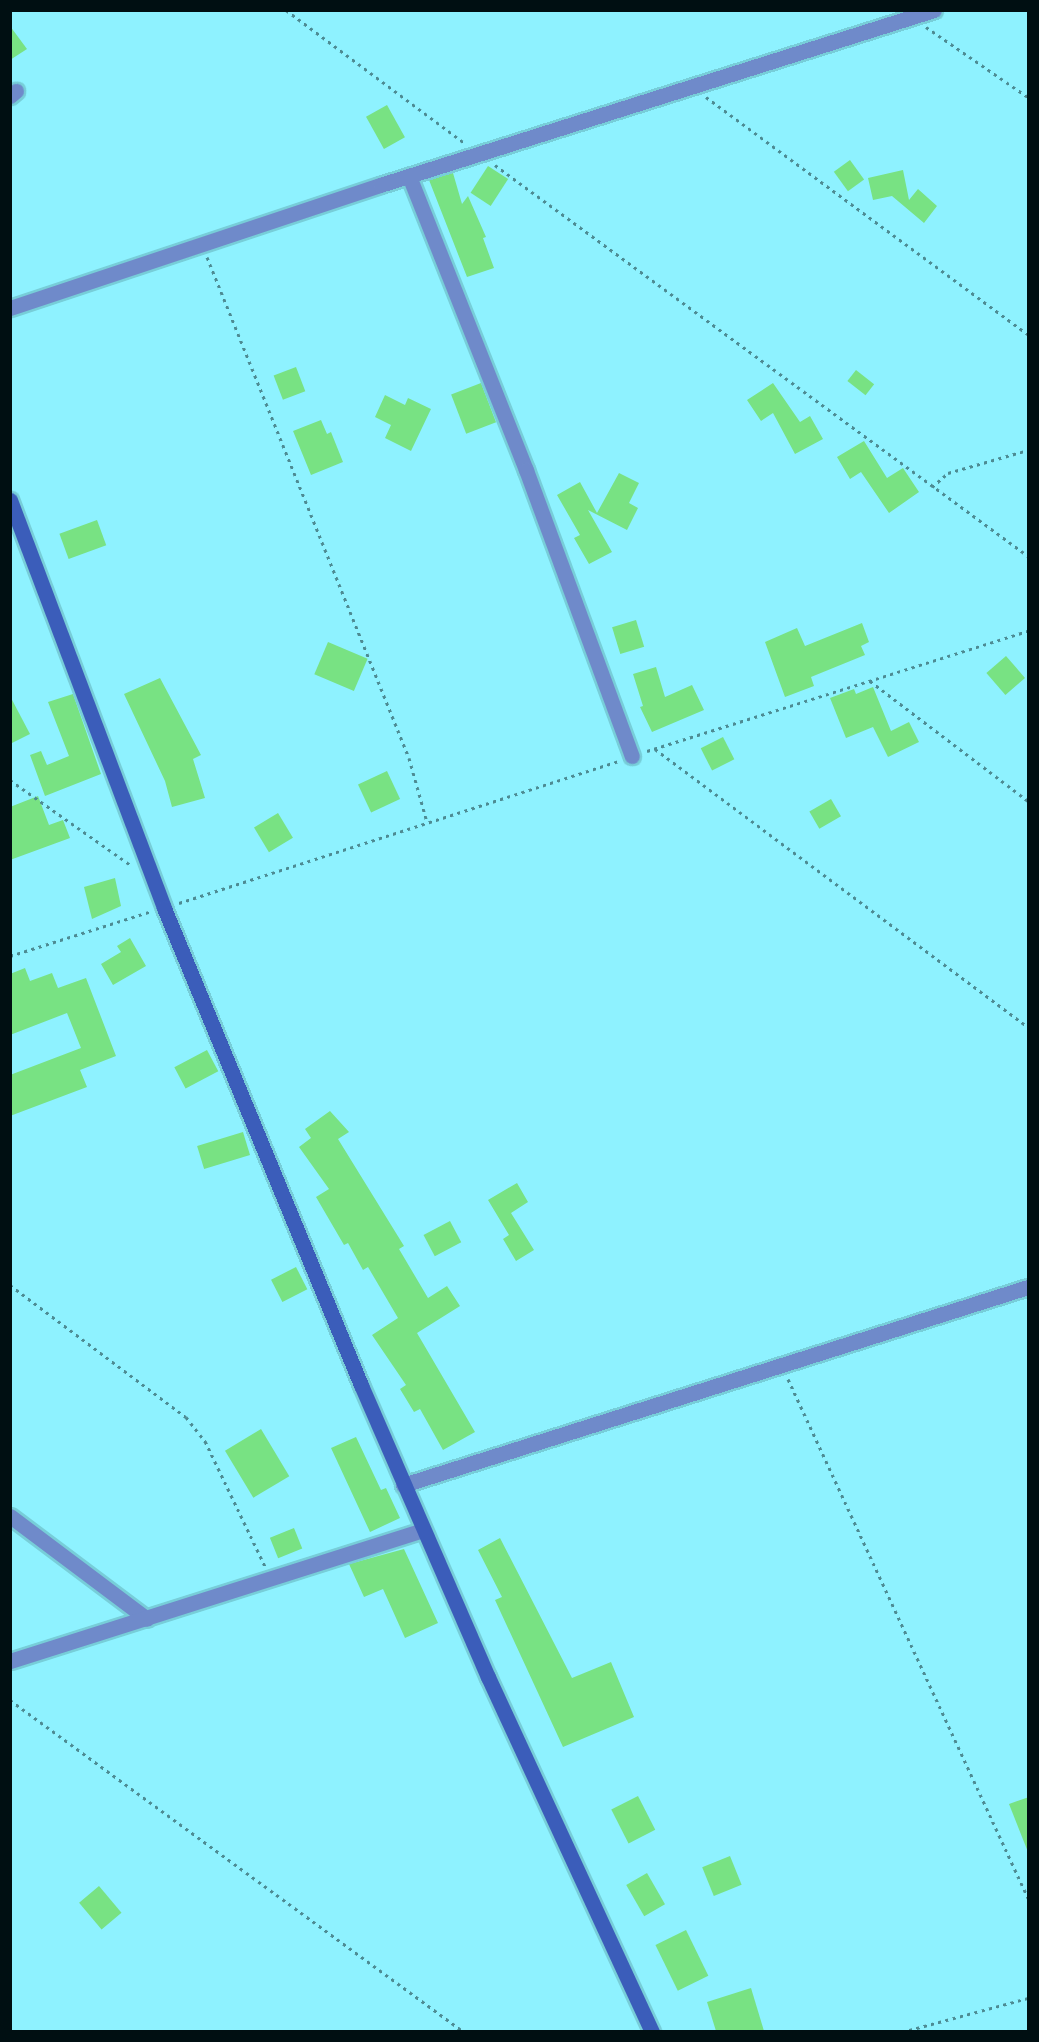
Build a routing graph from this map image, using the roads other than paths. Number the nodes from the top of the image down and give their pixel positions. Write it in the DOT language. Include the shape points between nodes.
graph roads {
  1 [pos="934,10"];
  2 [pos="409,176"];
  3 [pos="10,308"];
  4 [pos="10,500"];
  5 [pos="632,756"];
  6 [pos="1029,1287"];
  7 [pos="403,1485"];
  8 [pos="10,1516"];
  9 [pos="423,1530"];
  10 [pos="147,1619"];
  11 [pos="10,1661"];
  12 [pos="652,2031"];
  1 -- 2 [label="street"];
  2 -- 3 [label="street"];
  2 -- 5 [label="street" via="530,481"];
  4 -- 7 [label="main road" via="164,908"];
  6 -- 7 [label="street"];
  7 -- 9 [label="main road"];
  8 -- 10 [label="street"];
  9 -- 10 [label="street"];
  9 -- 12 [label="main road"];
  10 -- 11 [label="street"];
}
